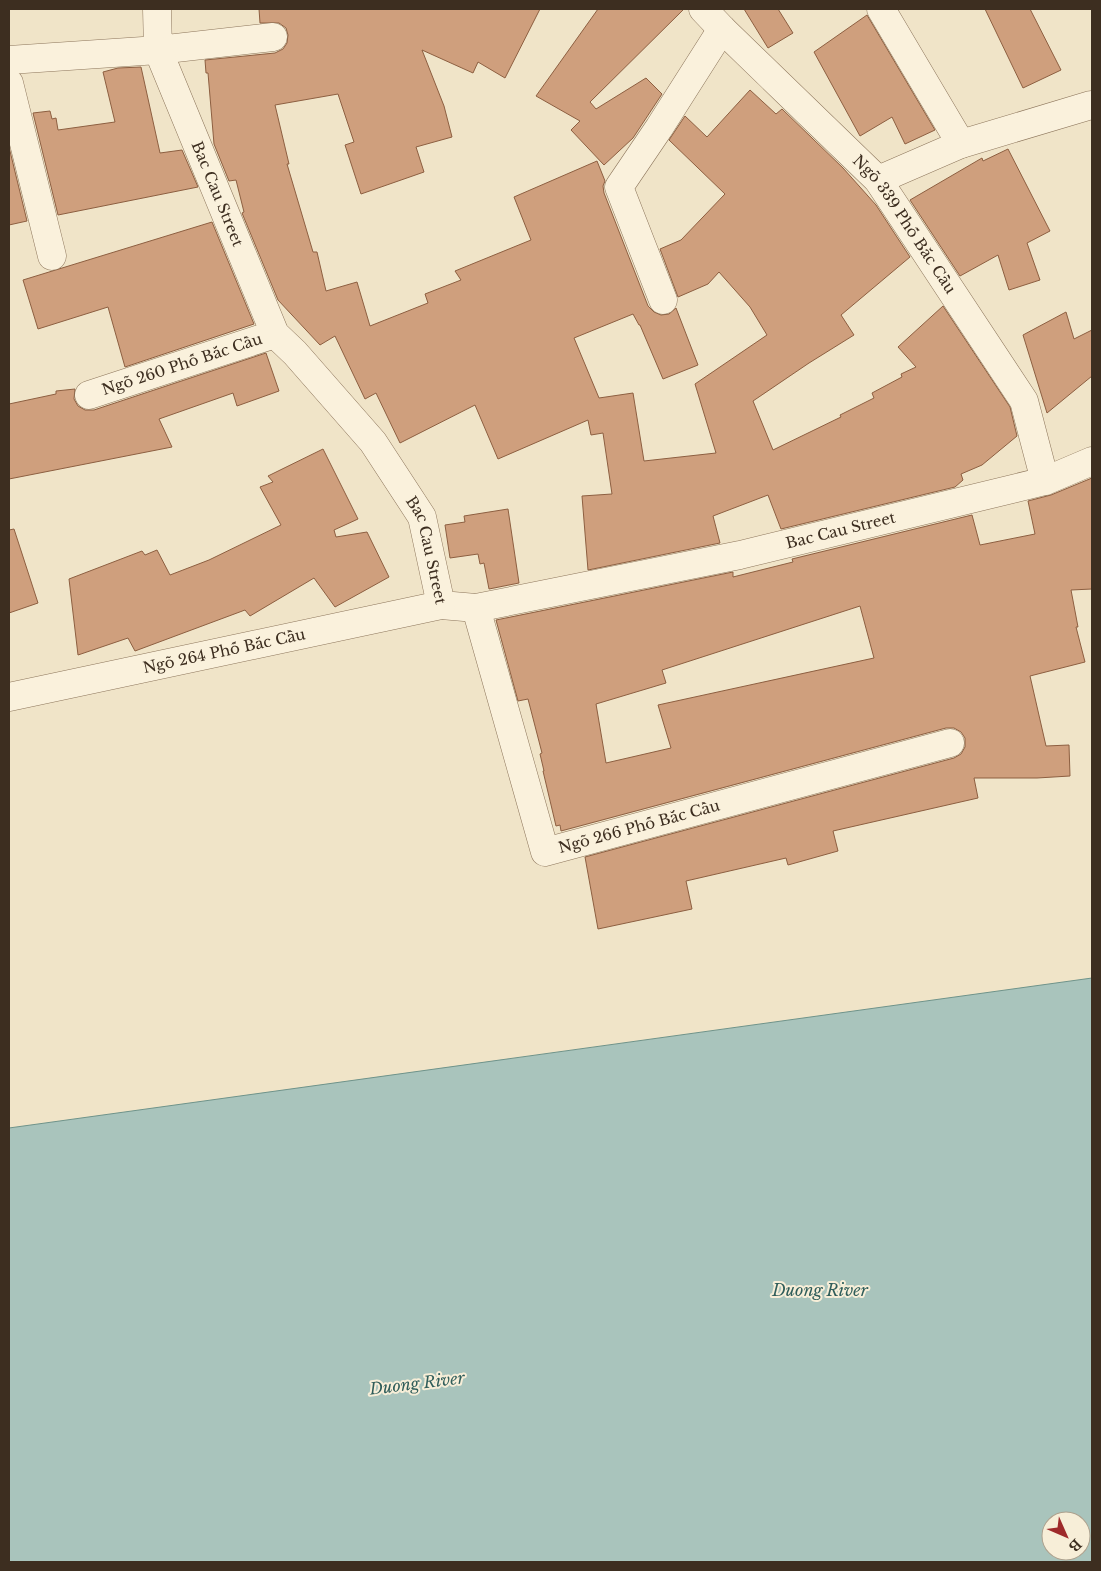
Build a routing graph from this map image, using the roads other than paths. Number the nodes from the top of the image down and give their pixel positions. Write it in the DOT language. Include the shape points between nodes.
graph roads {
  1 [pos="157,9"];
  2 [pos="703,9"];
  3 [pos="881,9"];
  4 [pos="722,29"];
  5 [pos="274,37"];
  6 [pos="158,50"];
  7 [pos="9,60"];
  8 [pos="9,83"];
  9 [pos="1091,104"];
  10 [pos="961,144"];
  11 [pos="878,180"];
  12 [pos="52,256"];
  13 [pos="663,300"];
  14 [pos="275,334"];
  15 [pos="89,395"];
  16 [pos="1092,461"];
  17 [pos="1045,481"];
  18 [pos="441,605"];
  19 [pos="476,608"];
  20 [pos="9,697"];
  21 [pos="950,743"];
  1 -- 6 [label="street"];
  2 -- 4 [label="street, Ngõ 339 Phố Bắc Cầu"];
  3 -- 10 [label="street"];
  4 -- 11 [label="street, Ngõ 339 Phố Bắc Cầu"];
  4 -- 13 [label="street" via="618,187"];
  5 -- 6 [label="street"];
  6 -- 7 [label="street"];
  6 -- 14 [label="street, Bac Cau Street"];
  8 -- 12 [label="street"];
  9 -- 10 [label="street"];
  10 -- 11 [label="street"];
  11 -- 17 [label="street, Ngõ 339 Phố Bắc Cầu" via="1024,401"];
  14 -- 15 [label="street, Ngõ 260 Phố Bắc Cầu"];
  14 -- 18 [label="street, Bac Cau Street" via="373,442 422,517"];
  16 -- 17 [label="street, Bac Cau Street"];
  17 -- 19 [label="street, Bac Cau Street" via="740,555"];
  18 -- 19 [label="street, Bac Cau Street"];
  18 -- 20 [label="street, Ngõ 264 Phố Bắc Cầu"];
  19 -- 21 [label="street, Ngõ 266 Phố Bắc Cầu" via="545,852"];
}
